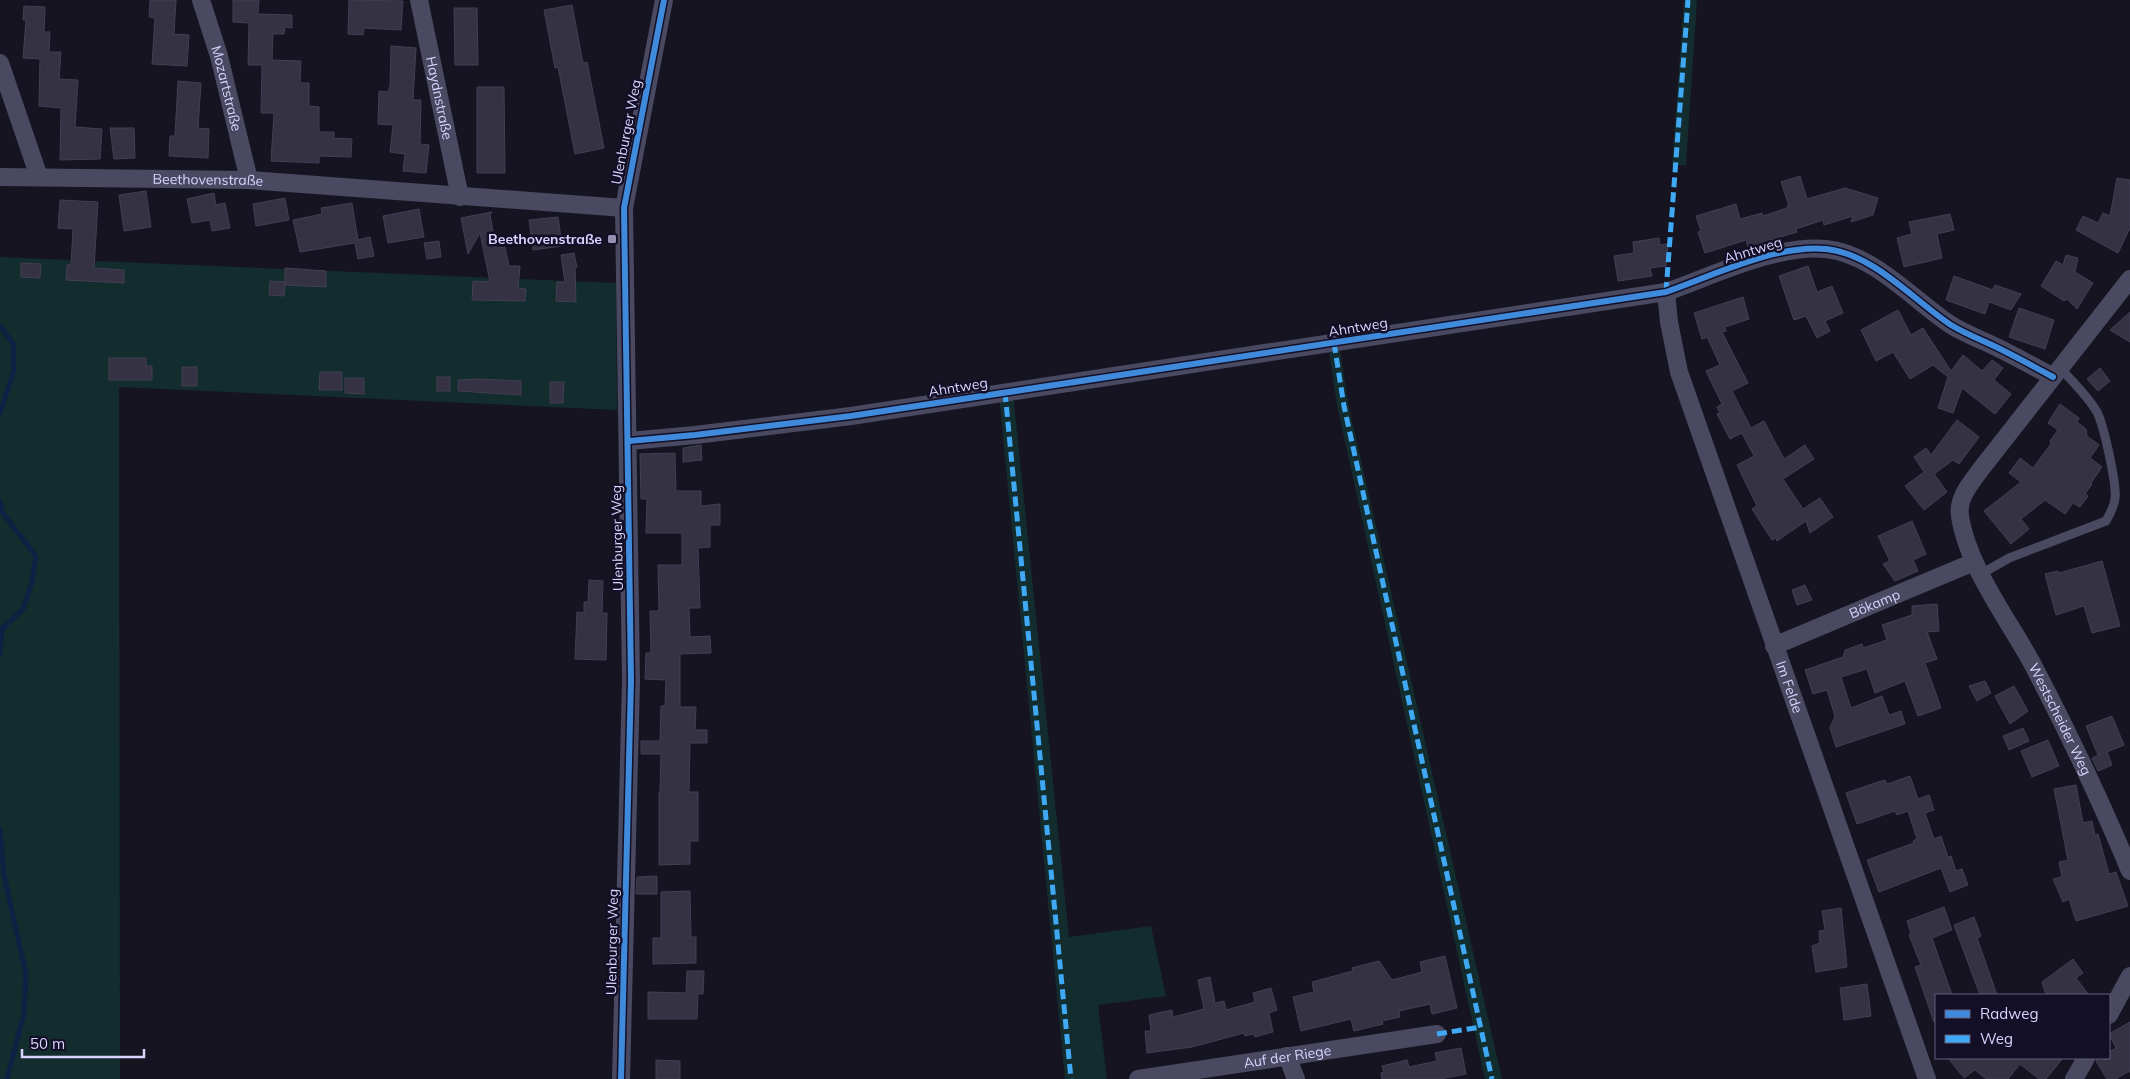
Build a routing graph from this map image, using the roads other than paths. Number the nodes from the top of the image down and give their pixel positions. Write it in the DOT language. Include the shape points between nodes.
graph roads {
  1 [pos="201,0"];
  2 [pos="419,0"];
  3 [pos="664,0"];
  4 [pos="0,63"];
  5 [pos="0,177"];
  6 [pos="39,177"];
  7 [pos="249,180"];
  8 [pos="460,197"];
  9 [pos="624,208"];
  10 [pos="2130,279"];
  11 [pos="1666,292"];
  12 [pos="2056,373"];
  13 [pos="629,441"];
  14 [pos="1977,568"];
  15 [pos="1774,646"];
  16 [pos="2130,871"];
  17 [pos="2130,976"];
  18 [pos="2110,1013"];
  19 [pos="1437,1034"];
  20 [pos="1287,1056"];
  21 [pos="2085,1059"];
  22 [pos="621,1079"];
  23 [pos="1138,1079"];
  24 [pos="1296,1079"];
  25 [pos="1927,1079"];
  26 [pos="2074,1079"];
  1 -- 7 [label="street, Mozartstraße" via="219,56"];
  2 -- 8 [label="street, Haydnstraße"];
  3 -- 9 [label="street, Ulenburger Weg"];
  4 -- 6 [label="street"];
  5 -- 6 [label="street, Beethovenstraße"];
  6 -- 7 [label="street, Beethovenstraße"];
  7 -- 8 [label="street, Beethovenstraße"];
  8 -- 9 [label="street, Beethovenstraße"];
  9 -- 13 [label="street, Ulenburger Weg"];
  10 -- 12 [label="street, Westscheider Weg"];
  11 -- 12 [label="street, Ahntweg" via="1764,257 1797,250 1826,249 1857,258 1952,326"];
  11 -- 13 [label="street, Ahntweg" via="851,416"];
  11 -- 15 [label="street, Im Felde" via="1679,372"];
  12 -- 14 [label="street, Westscheider Weg" via="1962,496 1959,515"];
  12 -- 14 [label="lane" via="2081,390 2097,413 2112,478 2114,505 2106,521"];
  13 -- 22 [label="street, Ulenburger Weg" via="631,681"];
  14 -- 15 [label="street, Bökamp"];
  14 -- 16 [label="street, Westscheider Weg" via="2033,665"];
  15 -- 25 [label="street, Im Felde"];
  17 -- 18 [label="street"];
  19 -- 20 [label="street, Auf der Riege"];
  20 -- 23 [label="street, Auf der Riege"];
  20 -- 24 [label="street"];
  21 -- 26 [label="street"];
}
